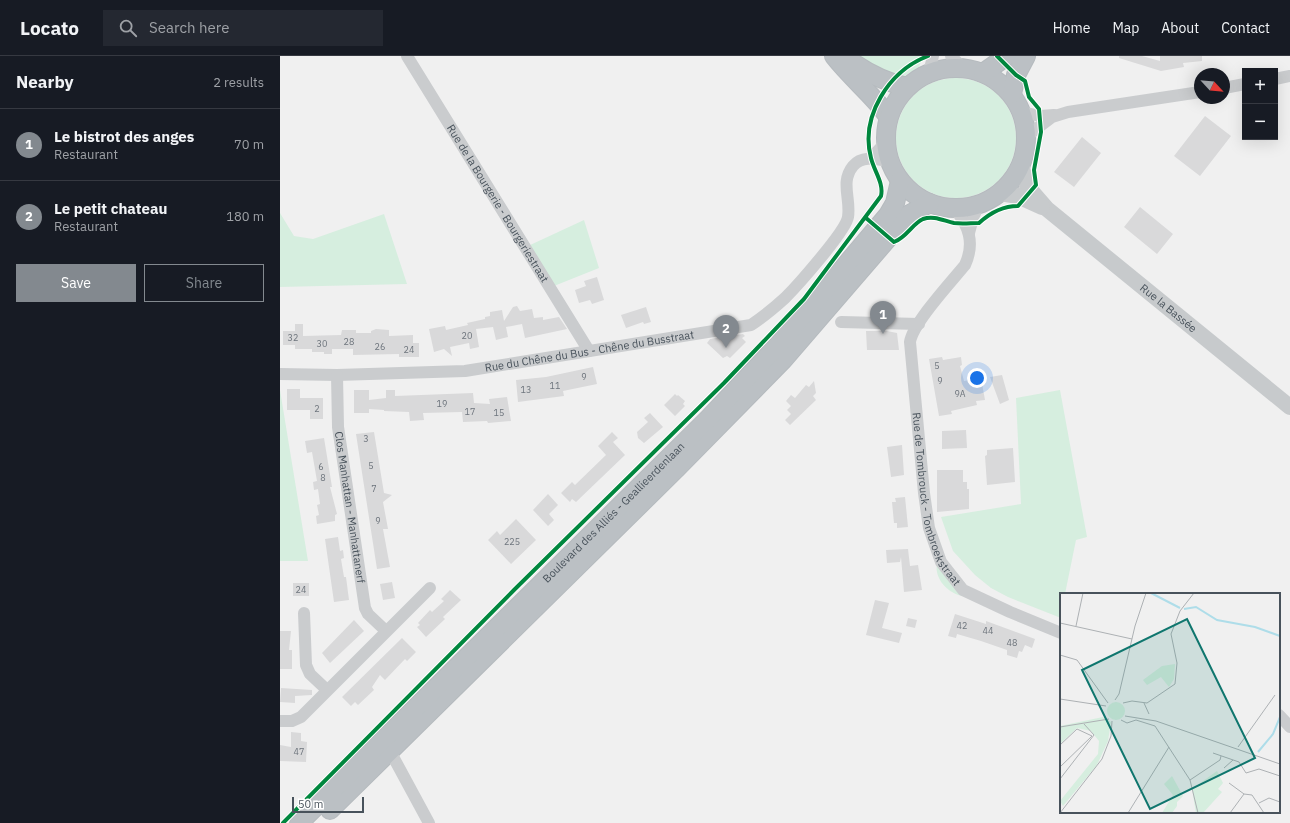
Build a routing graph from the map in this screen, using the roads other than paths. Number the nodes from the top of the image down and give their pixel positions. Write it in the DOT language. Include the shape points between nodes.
graph roads {
  1 [pos="407,56"];
  2 [pos="834,56"];
  3 [pos="844,56"];
  4 [pos="1007,56"];
  5 [pos="1026,56"];
  6 [pos="957,62"];
  7 [pos="931,64"];
  8 [pos="983,73"];
  9 [pos="1290,76"];
  10 [pos="1278,78"];
  11 [pos="1242,85"];
  12 [pos="907,87"];
  13 [pos="1230,87"];
  14 [pos="1194,93"];
  15 [pos="1012,94"];
  16 [pos="1022,112"];
  17 [pos="1061,114"];
  18 [pos="888,116"];
  19 [pos="1027,136"];
  20 [pos="886,142"];
  21 [pos="871,158"];
  22 [pos="890,161"];
  23 [pos="1022,164"];
  24 [pos="900,180"];
  25 [pos="1000,193"];
  26 [pos="930,202"];
  27 [pos="979,204"];
  28 [pos="954,208"];
  29 [pos="1046,209"];
  30 [pos="970,228"];
  31 [pos="841,322"];
  32 [pos="919,324"];
  33 [pos="589,350"];
  34 [pos="280,374"];
  35 [pos="337,375"];
  36 [pos="1290,407"];
  37 [pos="430,588"];
  38 [pos="304,613"];
  39 [pos="386,631"];
  40 [pos="1060,633"];
  41 [pos="327,690"];
  42 [pos="1280,716"];
  43 [pos="280,721"];
  44 [pos="1290,727"];
  45 [pos="390,751"];
  46 [pos="300,823"];
  47 [pos="317,823"];
  48 [pos="429,823"];
  1 -- 33 [label="street, Rue de la Bourgerie - Bourgeriestraat"];
  2 -- 18 [label="highway"];
  3 -- 12 [label="highway" via="890,83"];
  4 -- 8 [label="highway"];
  5 -- 15 [label="highway" via="1016,75"];
  6 -- 7 [label="highway" via="950,67"];
  6 -- 8 [label="highway"];
  7 -- 12 [label="highway"];
  8 -- 15 [label="highway" via="1000,82"];
  9 -- 10 [label="street"];
  11 -- 13 [label="street"];
  12 -- 18 [label="highway"];
  14 -- 17 [label="street"];
  15 -- 16 [label="highway"];
  16 -- 17 [label="street" via="1040,116"];
  16 -- 19 [label="highway"];
  17 -- 19 [label="street" via="1052,116"];
  18 -- 20 [label="highway"];
  19 -- 23 [label="highway"];
  20 -- 21 [label="street, Rue du Chêne du Bus - Chêne du Busstraat"];
  20 -- 22 [label="highway"];
  21 -- 22 [label="street"];
  21 -- 33 [label="street, Rue du Chêne du Bus - Chêne du Busstraat" via="854,165 846,180 849,216 841,234 785,298 751,325"];
  22 -- 24 [label="highway"];
  23 -- 25 [label="highway"];
  23 -- 29 [label="main road, Rue la Bassée" via="1027,186"];
  24 -- 26 [label="highway" via="914,193"];
  24 -- 46 [label="highway, Boulevard des Alliés - Geallieerdenlaan" via="895,203 888,215 779,344 697,430"];
  25 -- 27 [label="highway"];
  25 -- 29 [label="main road, Rue la Bassée" via="1018,196"];
  26 -- 28 [label="highway"];
  26 -- 45 [label="highway, Boulevard des Alliés - Geallieerdenlaan" via="908,215 784,360"];
  27 -- 28 [label="highway"];
  27 -- 30 [label="street, Rue de Tombrouck - Tombroekstraat"];
  28 -- 30 [label="street"];
  29 -- 36 [label="main road, Rue la Bassée"];
  30 -- 32 [label="street, Rue de Tombrouck - Tombroekstraat" via="970,250 965,265"];
  31 -- 32 [label="street"];
  32 -- 40 [label="street, Rue de Tombrouck - Tombroekstraat" via="910,342 929,528 941,562 963,590"];
  33 -- 35 [label="street, Rue du Chêne du Bus - Chêne du Busstraat" via="465,371"];
  34 -- 35 [label="street, Rue du Chêne du Bus - Chêne du Busstraat"];
  35 -- 39 [label="street, Clos Manhattan - Manhattanerf" via="338,427 365,608"];
  37 -- 39 [label="street"];
  38 -- 41 [label="street" via="306,665 310,674"];
  39 -- 41 [label="street"];
  41 -- 43 [label="street" via="301,717 292,721"];
  42 -- 44 [label="street"];
  45 -- 47 [label="highway, Boulevard des Alliés - Geallieerdenlaan"];
  45 -- 48 [label="street"];
}
